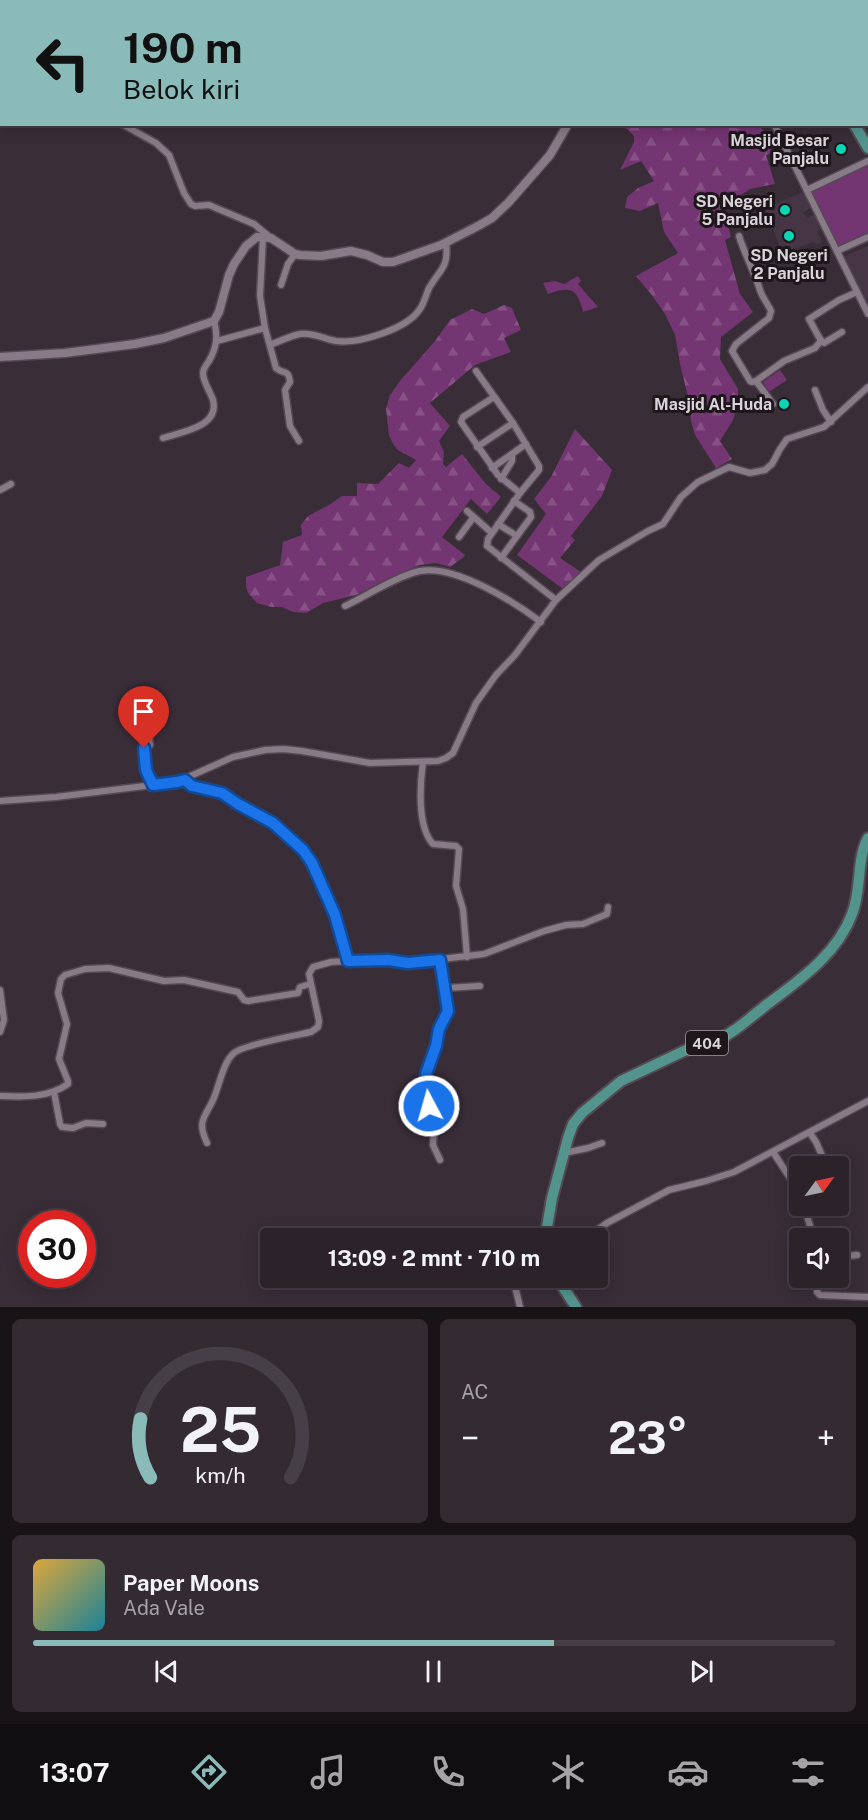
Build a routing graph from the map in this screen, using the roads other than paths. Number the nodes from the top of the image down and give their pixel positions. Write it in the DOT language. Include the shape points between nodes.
graph roads {
  1 [pos="126,126"];
  2 [pos="567,126"];
  3 [pos="775,126"];
  4 [pos="855,126"];
  5 [pos="868,148"];
  6 [pos="868,161"];
  7 [pos="807,190"];
  8 [pos="739,236"];
  9 [pos="267,237"];
  10 [pos="868,237"];
  11 [pos="443,244"];
  12 [pos="837,251"];
  13 [pos="295,254"];
  14 [pos="281,285"];
  15 [pos="856,292"];
  16 [pos="868,314"];
  17 [pos="214,321"];
  18 [pos="265,328"];
  19 [pos="842,332"];
  20 [pos="820,339"];
  21 [pos="217,341"];
  22 [pos="270,345"];
  23 [pos="0,357"];
  24 [pos="476,372"];
  25 [pos="756,381"];
  26 [pos="868,387"];
  27 [pos="815,390"];
  28 [pos="494,397"];
  29 [pos="773,404"];
  30 [pos="831,422"];
  31 [pos="513,423"];
  32 [pos="163,438"];
  33 [pos="299,441"];
  34 [pos="526,444"];
  35 [pos="477,447"];
  36 [pos="512,454"];
  37 [pos="492,468"];
  38 [pos="501,479"];
  39 [pos="11,484"];
  40 [pos="0,490"];
  41 [pos="519,493"];
  42 [pos="514,501"];
  43 [pos="467,511"];
  44 [pos="473,518"];
  45 [pos="498,524"];
  46 [pos="492,533"];
  47 [pos="517,536"];
  48 [pos="459,537"];
  49 [pos="501,558"];
  50 [pos="556,600"];
  51 [pos="345,606"];
  52 [pos="541,622"];
  53 [pos="154,708"];
  54 [pos="423,762"];
  55 [pos="185,780"];
  56 [pos="153,785"];
  57 [pos="0,801"];
  58 [pos="868,838"];
  59 [pos="608,907"];
  60 [pos="467,957"];
  61 [pos="440,960"];
  62 [pos="348,961"];
  63 [pos="310,984"];
  64 [pos="480,986"];
  65 [pos="446,988"];
  66 [pos="0,990"];
  67 [pos="0,1032"];
  68 [pos="54,1092"];
  69 [pos="0,1096"];
  70 [pos="868,1101"];
  71 [pos="103,1124"];
  72 [pos="810,1132"];
  73 [pos="207,1143"];
  74 [pos="602,1143"];
  75 [pos="773,1152"];
  76 [pos="564,1153"];
  77 [pos="822,1156"];
  78 [pos="440,1160"];
  79 [pos="789,1176"];
  80 [pos="547,1228"];
  81 [pos="601,1228"];
  82 [pos="857,1255"];
  83 [pos="849,1256"];
  84 [pos="516,1288"];
  85 [pos="564,1288"];
  86 [pos="818,1288"];
  87 [pos="868,1297"];
  88 [pos="520,1307"];
  89 [pos="576,1307"];
  1 -- 9 [label="street" via="169,154 191,204 216,207 254,224"];
  2 -- 11 [label="street" via="550,155 508,203 485,222"];
  3 -- 7 [label="street"];
  4 -- 5 [label="main road"];
  6 -- 7 [label="street"];
  7 -- 12 [label="street"];
  8 -- 25 [label="street" via="771,311 770,318 732,351 750,381"];
  9 -- 13 [label="street"];
  9 -- 17 [label="street" via="253,240 240,253"];
  9 -- 18 [label="street" via="260,290"];
  10 -- 12 [label="street"];
  11 -- 13 [label="street" via="393,262 351,251 321,256"];
  11 -- 22 [label="street" via="445,265 420,309 392,330 356,341 301,334"];
  12 -- 15 [label="street"];
  13 -- 14 [label="street"];
  15 -- 16 [label="street"];
  15 -- 20 [label="street" via="808,320"];
  17 -- 21 [label="street"];
  17 -- 23 [label="street" via="135,344"];
  18 -- 21 [label="street"];
  18 -- 22 [label="street"];
  19 -- 20 [label="street" via="825,342"];
  20 -- 25 [label="street" via="815,348 784,361"];
  21 -- 32 [label="street" via="203,371 213,402 207,422"];
  22 -- 33 [label="street" via="277,369 289,375 285,390 290,424"];
  24 -- 28 [label="street"];
  25 -- 29 [label="street"];
  26 -- 30 [label="street"];
  27 -- 30 [label="street"];
  28 -- 31 [label="street"];
  28 -- 35 [label="street" via="461,420"];
  30 -- 50 [label="street" via="788,439 772,464 762,471 750,473 729,467 698,482 681,497 663,524 599,560"];
  31 -- 34 [label="street"];
  31 -- 35 [label="street"];
  34 -- 36 [label="street"];
  34 -- 41 [label="street" via="539,468"];
  35 -- 37 [label="street"];
  36 -- 37 [label="street"];
  36 -- 38 [label="street"];
  37 -- 38 [label="street"];
  38 -- 41 [label="street"];
  39 -- 40 [label="street"];
  41 -- 42 [label="street"];
  42 -- 45 [label="street"];
  42 -- 47 [label="street" via="531,514"];
  43 -- 44 [label="street"];
  44 -- 46 [label="street"];
  44 -- 48 [label="street"];
  45 -- 46 [label="street"];
  45 -- 47 [label="street"];
  46 -- 49 [label="street" via="487,546"];
  47 -- 49 [label="street"];
  49 -- 50 [label="street"];
  50 -- 52 [label="street"];
  51 -- 52 [label="street" via="411,573 438,569 510,600"];
  52 -- 54 [label="street" via="476,703 453,753"];
  53 -- 56 [label="street" via="148,729 150,744 144,748 146,770"];
  54 -- 55 [label="street" via="370,763 302,751 265,750 233,758"];
  54 -- 60 [label="street" via="420,796 428,838 434,844 459,849 455,879 463,909"];
  55 -- 56 [label="street"];
  55 -- 62 [label="street" via="192,786 222,793 273,823 303,850 335,915"];
  56 -- 57 [label="street"];
  58 -- 76 [label="main road, 404" via="853,913 831,951 736,1029 621,1081 573,1124"];
  59 -- 60 [label="street" via="607,914 597,920 561,926"];
  60 -- 61 [label="street"];
  61 -- 62 [label="street"];
  61 -- 65 [label="street"];
  62 -- 63 [label="street" via="313,967 309,972"];
  63 -- 68 [label="street" via="300,987 298,993 248,1001 238,992 184,980 164,981 113,968 68,974 61,979 58,995 67,1024 59,1061 68,1083"];
  63 -- 73 [label="street" via="318,1027 234,1052 202,1120"];
  64 -- 65 [label="street"];
  65 -- 78 [label="street" via="448,1011 426,1077 433,1144"];
  66 -- 67 [label="street" via="4,1020"];
  68 -- 69 [label="street"];
  68 -- 71 [label="street" via="62,1127"];
  70 -- 72 [label="street"];
  72 -- 75 [label="street"];
  72 -- 77 [label="street"];
  74 -- 76 [label="street"];
  75 -- 79 [label="street"];
  75 -- 81 [label="street" via="734,1172 669,1190"];
  76 -- 80 [label="main road, 404"];
  82 -- 83 [label="street"];
  84 -- 88 [label="street"];
  85 -- 89 [label="main road"];
  86 -- 87 [label="street" via="820,1295"];
}
